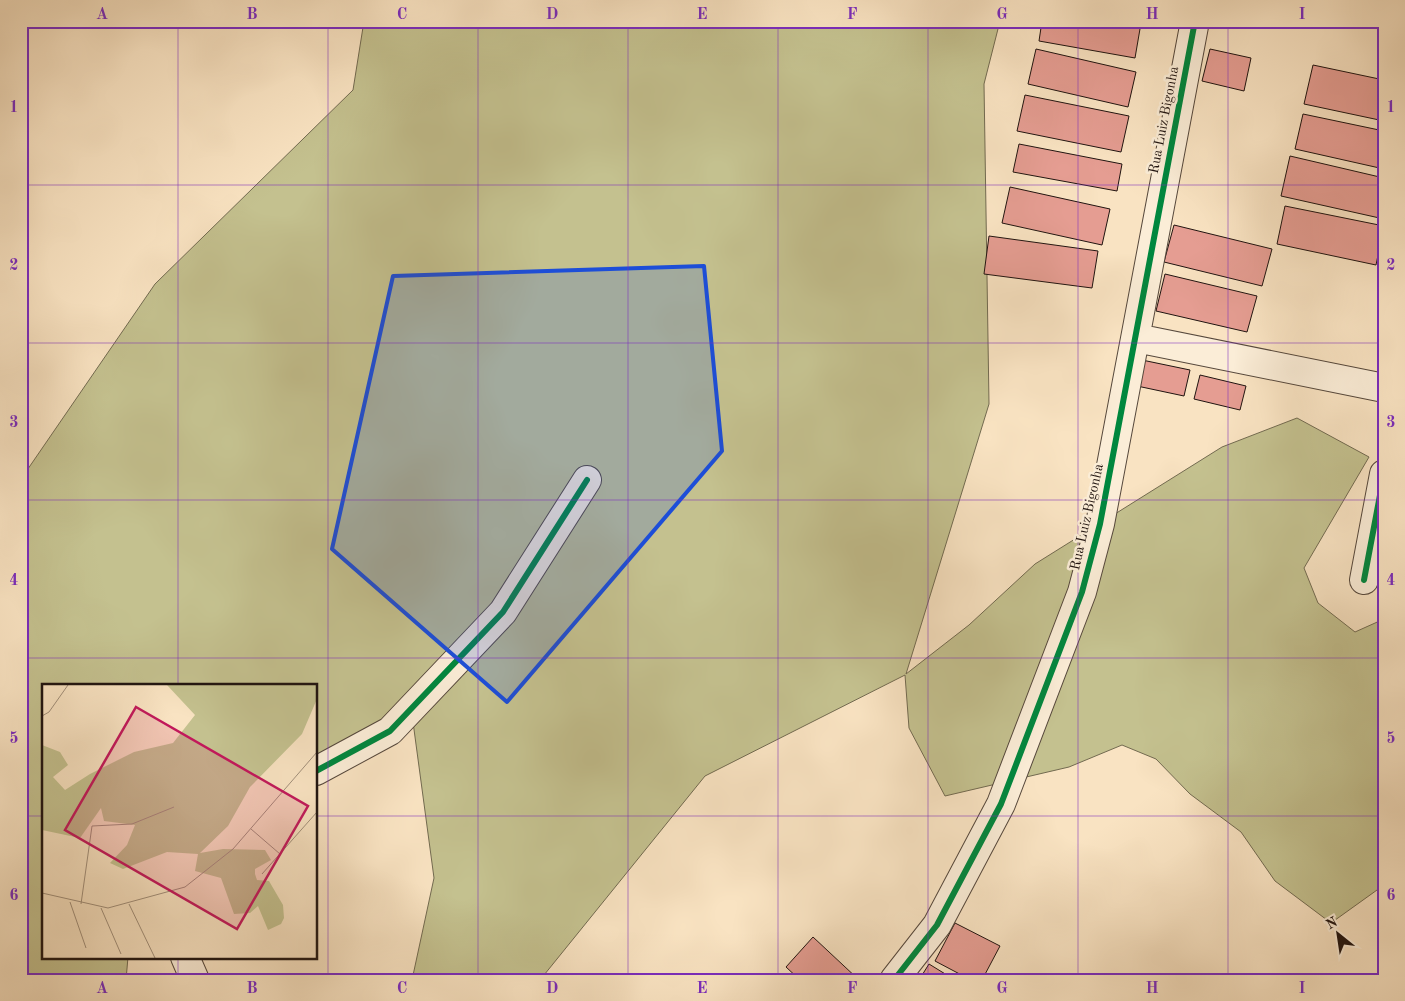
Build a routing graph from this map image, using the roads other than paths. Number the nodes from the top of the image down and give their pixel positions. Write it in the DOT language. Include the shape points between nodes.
graph roads {
  1 [pos="1195,21"];
  2 [pos="1136,338"];
  3 [pos="1384,388"];
  4 [pos="1384,474"];
  5 [pos="587,480"];
  6 [pos="1364,580"];
  7 [pos="318,769"];
  8 [pos="186,958"];
  9 [pos="195,980"];
  10 [pos="894,980"];
  1 -- 2 [label="street, Rua Luiz Bigonha"];
  2 -- 3 [label="street"];
  2 -- 10 [label="street, Rua Luiz Bigonha" via="1100,524 1082,592 1001,804 937,925"];
  4 -- 6 [label="street"];
  5 -- 7 [label="street" via="503,612 390,732"];
  8 -- 9 [label="street"];
}
